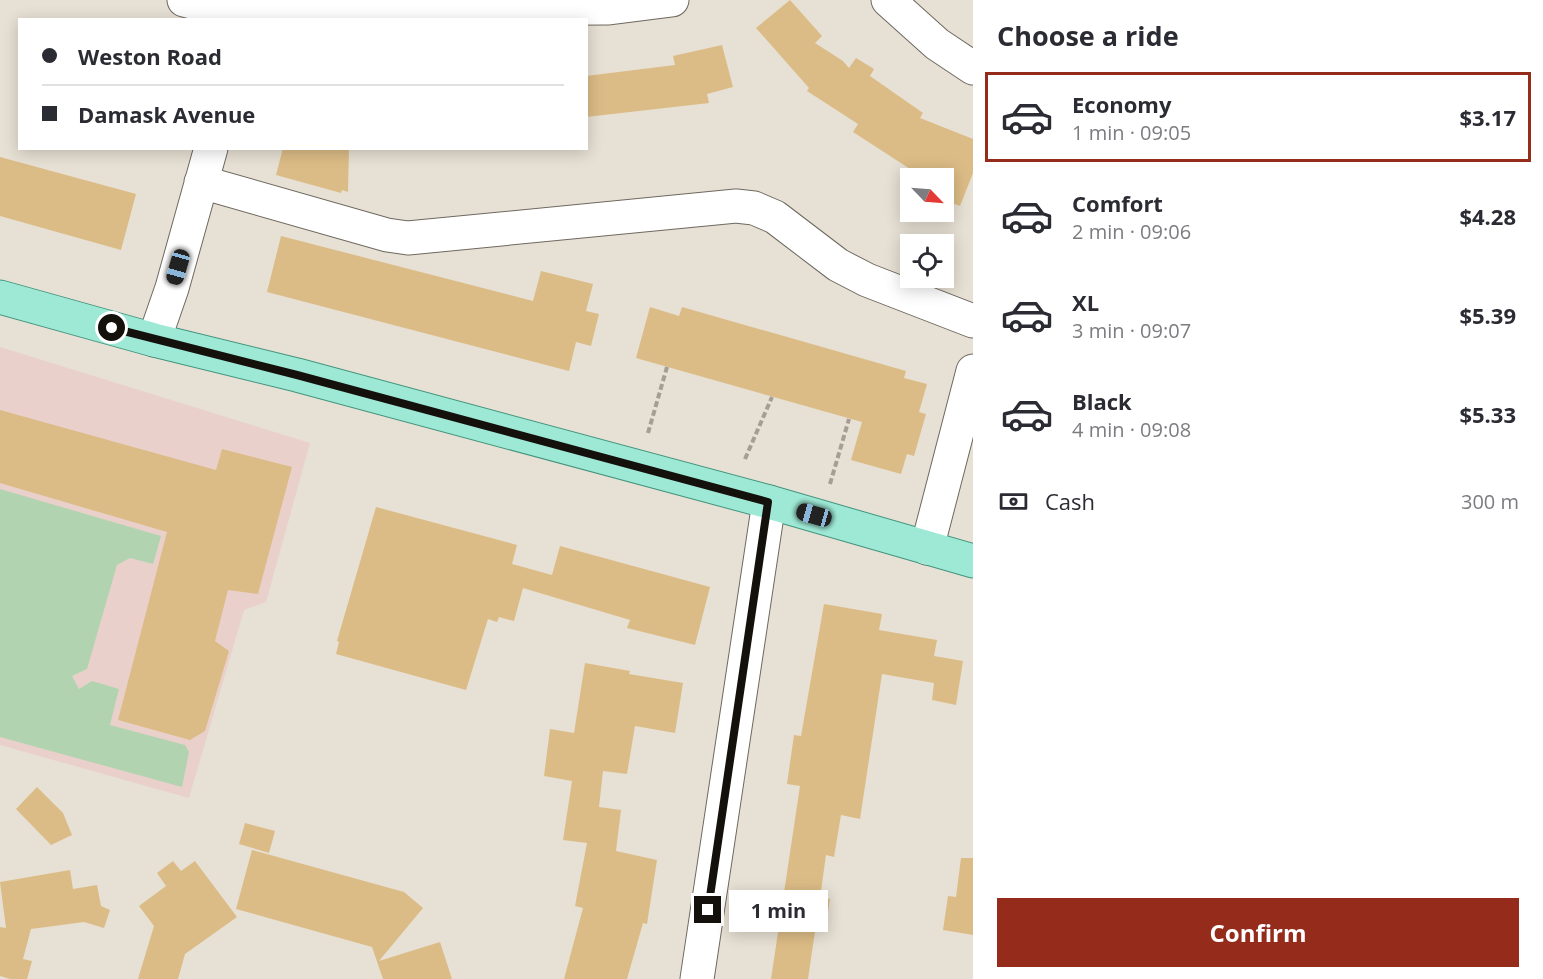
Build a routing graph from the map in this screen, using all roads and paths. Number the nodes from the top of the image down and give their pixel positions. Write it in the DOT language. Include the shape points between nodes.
graph roads {
  1 [pos="184,0"];
  2 [pos="672,0"];
  3 [pos="888,0"];
  4 [pos="250,11"];
  5 [pos="973,68"];
  6 [pos="210,150"];
  7 [pos="201,182"];
  8 [pos="0,297"];
  9 [pos="973,321"];
  10 [pos="154,340"];
  11 [pos="667,367"];
  12 [pos="973,371"];
  13 [pos="772,397"];
  14 [pos="849,418"];
  15 [pos="648,433"];
  16 [pos="745,459"];
  17 [pos="830,484"];
  18 [pos="768,502"];
  19 [pos="927,548"];
  20 [pos="973,561"];
  21 [pos="697,979"];
  1 -- 4 [label="street" via="223,10"];
  2 -- 4 [label="street" via="609,8"];
  3 -- 5 [label="street" via="937,44"];
  6 -- 7 [label="street"];
  7 -- 9 [label="street" via="408,238 736,206 754,208 775,217 838,266"];
  7 -- 10 [label="street"];
  8 -- 10 [label="main road"];
  10 -- 18 [label="main road"];
  11 -- 15 [label="path"];
  12 -- 19 [label="street"];
  13 -- 16 [label="path"];
  14 -- 17 [label="path"];
  18 -- 19 [label="main road"];
  18 -- 21 [label="street"];
  19 -- 20 [label="main road"];
}
